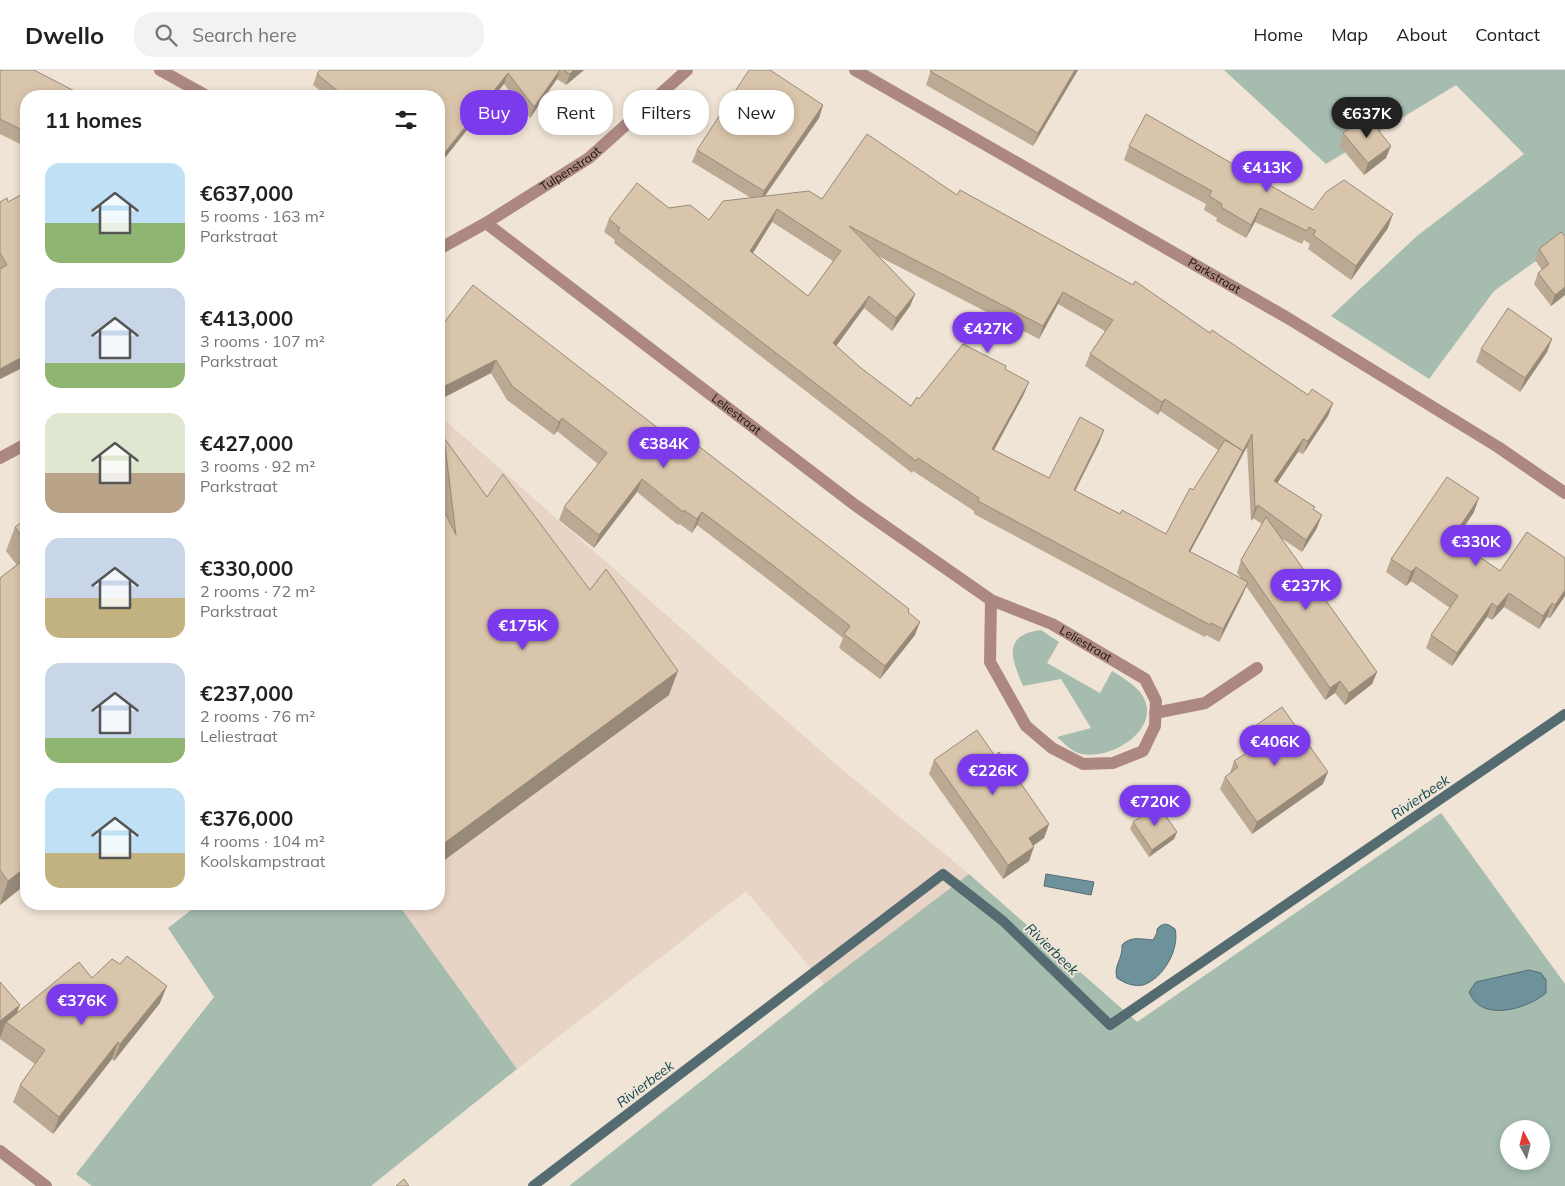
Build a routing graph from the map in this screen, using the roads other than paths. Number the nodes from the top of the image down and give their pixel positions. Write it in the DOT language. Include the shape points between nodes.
graph roads {
  1 [pos="160,70"];
  2 [pos="687,70"];
  3 [pos="855,70"];
  4 [pos="196,90"];
  5 [pos="486,223"];
  6 [pos="445,246"];
  7 [pos="20,447"];
  8 [pos="0,458"];
  9 [pos="1565,493"];
  10 [pos="991,600"];
  11 [pos="1257,668"];
  12 [pos="1155,713"];
  13 [pos="0,1151"];
  14 [pos="46,1186"];
  1 -- 4 [label="street"];
  2 -- 5 [label="street, Tulpenstraat" via="589,158"];
  3 -- 9 [label="street, Parkstraat" via="1286,317"];
  5 -- 6 [label="street, Tulpenstraat"];
  5 -- 10 [label="street, Leliestraat" via="855,505"];
  7 -- 8 [label="street"];
  10 -- 12 [label="street, Leliestraat" via="1052,624 1145,679 1156,701"];
  10 -- 12 [label="street, Leliestraat" via="990,662 1026,726 1052,748 1083,764 1113,763 1143,751 1155,726"];
  11 -- 12 [label="street" via="1205,703"];
  13 -- 14 [label="street"];
}
